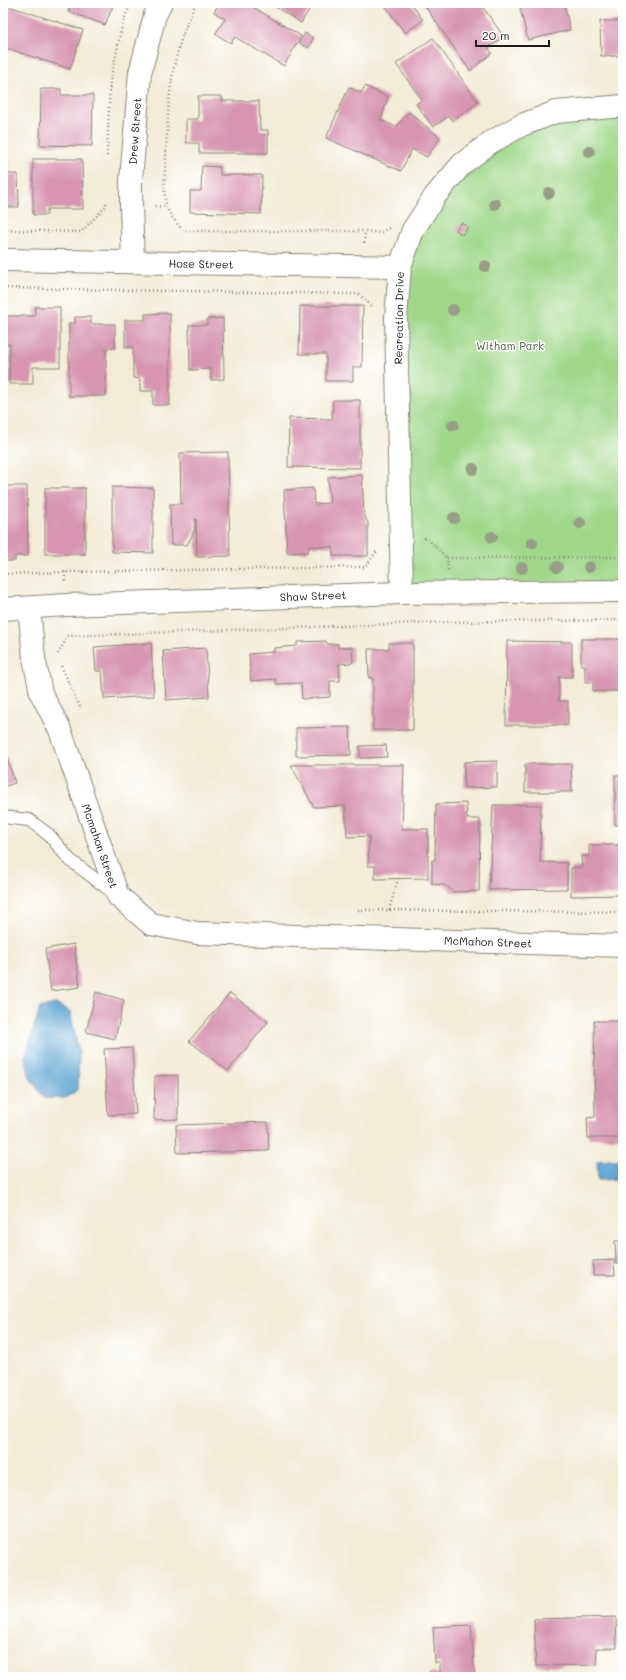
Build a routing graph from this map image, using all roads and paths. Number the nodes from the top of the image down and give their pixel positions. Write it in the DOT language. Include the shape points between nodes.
graph roads {
  1 [pos="131,3"];
  2 [pos="161,3"];
  3 [pos="196,3"];
  4 [pos="622,106"];
  5 [pos="107,157"];
  6 [pos="106,199"];
  7 [pos="393,225"];
  8 [pos="3,230"];
  9 [pos="3,260"];
  10 [pos="133,262"];
  11 [pos="400,267"];
  12 [pos="3,288"];
  13 [pos="374,308"];
  14 [pos="381,546"];
  15 [pos="623,557"];
  16 [pos="3,574"];
  17 [pos="623,591"];
  18 [pos="448,592"];
  19 [pos="402,593"];
  20 [pos="29,608"];
  21 [pos="3,609"];
  22 [pos="623,620"];
  23 [pos="57,656"];
  24 [pos="60,662"];
  25 [pos="80,707"];
  26 [pos="3,817"];
  27 [pos="398,878"];
  28 [pos="118,896"];
  29 [pos="358,910"];
  30 [pos="389,910"];
  31 [pos="623,912"];
  32 [pos="352,938"];
  33 [pos="623,946"];
  1 -- 5 [label="path" via="123,22 110,82"];
  2 -- 10 [label="street, Drew Street" via="155,14 139,77 131,180"];
  3 -- 7 [label="path" via="182,37 172,74 168,104 166,206 183,230 380,233"];
  4 -- 11 [label="street, Recreation Drive" via="556,112 522,125 491,142 462,164 435,196 413,230"];
  6 -- 8 [label="path" via="106,206 81,232"];
  9 -- 10 [label="street, Hose Street"];
  10 -- 11 [label="street, Hose Street"];
  11 -- 19 [label="street, Recreation Drive" via="396,318"];
  12 -- 13 [label="path" via="359,294"];
  14 -- 16 [label="path" via="365,567"];
  15 -- 18 [label="path" via="448,558"];
  17 -- 18 [label="street, Shaw Street"];
  18 -- 19 [label="street, Shaw Street"];
  19 -- 20 [label="street, Shaw Street"];
  20 -- 21 [label="street, Shaw Street"];
  20 -- 28 [label="street, Mcmahon Street" via="34,658 41,693 60,730"];
  22 -- 23 [label="path" via="448,622 68,636"];
  24 -- 25 [label="path"];
  26 -- 28 [label="lane" via="29,820 49,835 70,860"];
  27 -- 30 [label="path"];
  28 -- 32 [label="street, Mcmahon Street" via="151,924 197,933"];
  29 -- 30 [label="path"];
  30 -- 31 [label="path"];
  32 -- 33 [label="street, McMahon Street"];
}
